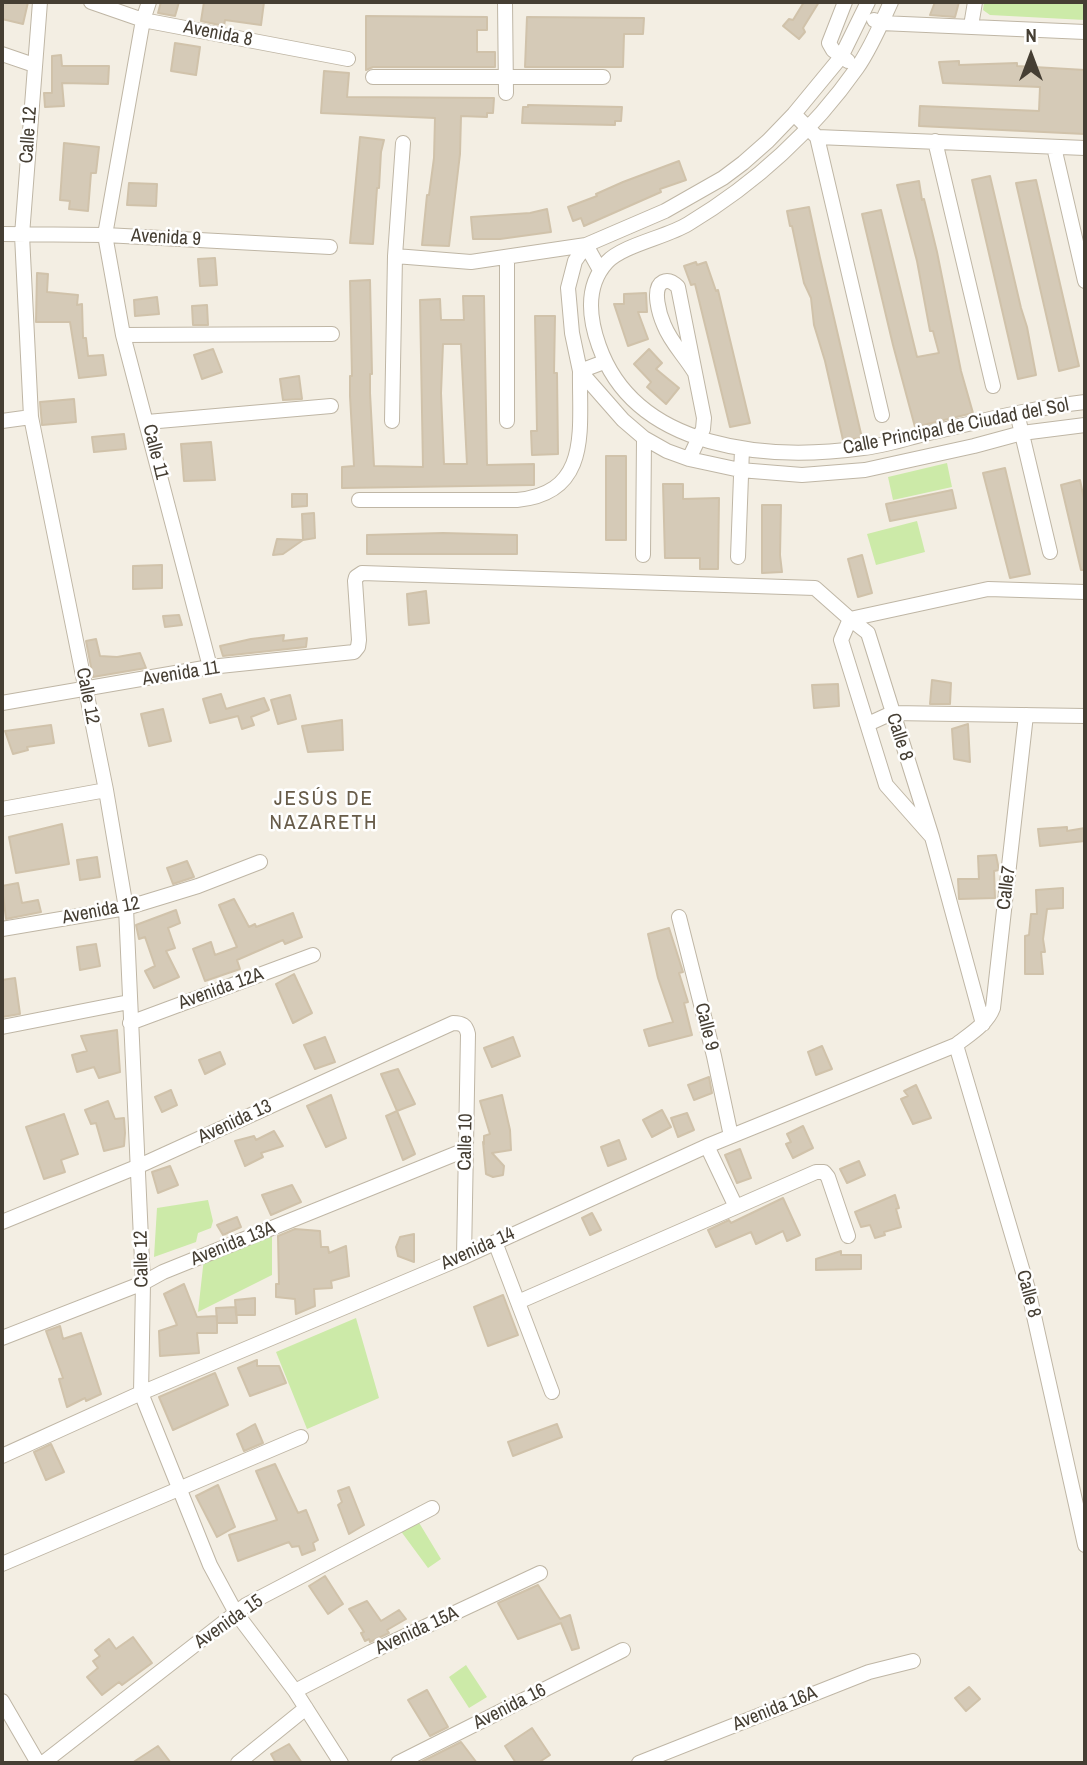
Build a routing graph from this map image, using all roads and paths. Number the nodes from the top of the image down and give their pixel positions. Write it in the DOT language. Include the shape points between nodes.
graph roads {
  1 [pos="40,2"];
  2 [pos="90,2"];
  3 [pos="149,2"];
  4 [pos="505,2"];
  5 [pos="845,2"];
  6 [pos="868,2"];
  7 [pos="891,2"];
  8 [pos="975,2"];
  9 [pos="862,16"];
  10 [pos="143,20"];
  11 [pos="881,23"];
  12 [pos="971,26"];
  13 [pos="1085,32"];
  14 [pos="2,54"];
  15 [pos="841,57"];
  16 [pos="348,60"];
  17 [pos="34,65"];
  18 [pos="858,66"];
  19 [pos="373,77"];
  20 [pos="506,77"];
  21 [pos="603,77"];
  22 [pos="506,93"];
  23 [pos="794,114"];
  24 [pos="813,133"];
  25 [pos="935,141"];
  26 [pos="402,144"];
  27 [pos="1055,147"];
  28 [pos="1085,148"];
  29 [pos="723,178"];
  30 [pos="732,195"];
  31 [pos="2,234"];
  32 [pos="22,235"];
  33 [pos="105,235"];
  34 [pos="586,245"];
  35 [pos="330,247"];
  36 [pos="395,256"];
  37 [pos="507,259"];
  38 [pos="600,270"];
  39 [pos="1085,281"];
  40 [pos="659,306"];
  41 [pos="684,319"];
  42 [pos="332,334"];
  43 [pos="123,335"];
  44 [pos="604,362"];
  45 [pos="580,371"];
  46 [pos="695,373"];
  47 [pos="993,386"];
  48 [pos="1085,402"];
  49 [pos="331,406"];
  50 [pos="1017,413"];
  51 [pos="883,415"];
  52 [pos="31,417"];
  53 [pos="2,421"];
  54 [pos="392,421"];
  55 [pos="507,421"];
  56 [pos="147,422"];
  57 [pos="1085,425"];
  58 [pos="1022,433"];
  59 [pos="644,438"];
  60 [pos="699,439"];
  61 [pos="741,449"];
  62 [pos="798,453"];
  63 [pos="689,459"];
  64 [pos="740,470"];
  65 [pos="802,475"];
  66 [pos="359,500"];
  67 [pos="1050,552"];
  68 [pos="643,555"];
  69 [pos="737,557"];
  70 [pos="1085,592"];
  71 [pos="850,619"];
  72 [pos="358,647"];
  73 [pos="210,667"];
  74 [pos="86,690"];
  75 [pos="2,703"];
  76 [pos="892,713"];
  77 [pos="1026,715"];
  78 [pos="1085,716"];
  79 [pos="868,724"];
  80 [pos="106,790"];
  81 [pos="2,809"];
  82 [pos="932,837"];
  83 [pos="260,862"];
  84 [pos="126,908"];
  85 [pos="679,918"];
  86 [pos="2,929"];
  87 [pos="313,955"];
  88 [pos="129,1002"];
  89 [pos="130,1023"];
  90 [pos="983,1024"];
  91 [pos="2,1027"];
  92 [pos="466,1027"];
  93 [pos="956,1045"];
  94 [pos="731,1136"];
  95 [pos="707,1146"];
  96 [pos="466,1150"];
  97 [pos="139,1166"];
  98 [pos="736,1207"];
  99 [pos="2,1222"];
  100 [pos="848,1236"];
  101 [pos="495,1242"];
  102 [pos="464,1257"];
  103 [pos="143,1283"];
  104 [pos="518,1302"];
  105 [pos="2,1338"];
  106 [pos="552,1392"];
  107 [pos="141,1393"];
  108 [pos="301,1437"];
  109 [pos="2,1457"];
  110 [pos="178,1488"];
  111 [pos="432,1508"];
  112 [pos="1085,1545"];
  113 [pos="2,1564"];
  114 [pos="540,1573"];
  115 [pos="236,1613"];
  116 [pos="623,1650"];
  117 [pos="913,1661"];
  118 [pos="295,1691"];
  119 [pos="2,1701"];
  120 [pos="306,1708"];
  121 [pos="38,1763"];
  122 [pos="43,1763"];
  123 [pos="238,1763"];
  124 [pos="341,1763"];
  125 [pos="398,1763"];
  126 [pos="639,1763"];
  1 -- 17 [label="street, Calle 12"];
  2 -- 10 [label="street, Avenida 8"];
  3 -- 10 [label="street"];
  4 -- 20 [label="street"];
  5 -- 15 [label="street" via="830,43"];
  6 -- 9 [label="street"];
  7 -- 11 [label="street"];
  8 -- 12 [label="street"];
  9 -- 11 [label="street"];
  9 -- 15 [label="street"];
  10 -- 16 [label="street, Avenida 8"];
  10 -- 33 [label="street"];
  11 -- 12 [label="street"];
  11 -- 18 [label="street"];
  12 -- 13 [label="street"];
  14 -- 17 [label="street"];
  15 -- 18 [label="street"];
  15 -- 23 [label="street"];
  17 -- 32 [label="street, Calle 12"];
  18 -- 24 [label="street"];
  19 -- 20 [label="street"];
  20 -- 21 [label="street"];
  20 -- 22 [label="street"];
  23 -- 24 [label="street"];
  23 -- 29 [label="street"];
  24 -- 25 [label="street"];
  24 -- 30 [label="street"];
  24 -- 51 [label="street"];
  25 -- 27 [label="street"];
  25 -- 47 [label="street"];
  26 -- 36 [label="street"];
  27 -- 28 [label="street"];
  27 -- 39 [label="street"];
  29 -- 30 [label="street"];
  29 -- 34 [label="street" via="665,211"];
  30 -- 38 [label="street" via="681,228 610,259"];
  31 -- 32 [label="street, Avenida 9"];
  32 -- 33 [label="street, Avenida 9"];
  32 -- 52 [label="street, Calle 12"];
  33 -- 35 [label="street, Avenida 9"];
  33 -- 43 [label="street, Calle 11"];
  34 -- 37 [label="street"];
  34 -- 38 [label="street"];
  34 -- 45 [label="street, Calle Principal de Ciudad del Sol" via="575,261 568,288"];
  36 -- 37 [label="street" via="471,262"];
  36 -- 54 [label="street"];
  37 -- 55 [label="street"];
  38 -- 44 [label="street, Calle Principal de Ciudad del Sol" via="592,287 591,313"];
  40 -- 41 [label="street"];
  40 -- 41 [label="street" via="659,286 672,282 678,287"];
  40 -- 46 [label="street" via="672,342"];
  41 -- 46 [label="street"];
  42 -- 43 [label="street"];
  43 -- 56 [label="street, Calle 11"];
  44 -- 45 [label="street"];
  44 -- 60 [label="street, Calle Principal de Ciudad del Sol" via="636,403 660,422"];
  45 -- 59 [label="street, Calle Principal de Ciudad del Sol"];
  45 -- 66 [label="street" via="578,454 567,477 549,493 517,500"];
  46 -- 60 [label="street" via="704,418"];
  48 -- 50 [label="street, Calle Principal de Ciudad del Sol"];
  49 -- 56 [label="street"];
  50 -- 58 [label="street"];
  50 -- 62 [label="street, Calle Principal de Ciudad del Sol" via="864,448"];
  52 -- 53 [label="street"];
  52 -- 74 [label="street, Calle 12"];
  56 -- 73 [label="street, Calle 11"];
  57 -- 58 [label="street, Calle Principal de Ciudad del Sol"];
  58 -- 65 [label="street, Calle Principal de Ciudad del Sol" via="865,470"];
  58 -- 67 [label="street"];
  59 -- 63 [label="street, Calle Principal de Ciudad del Sol"];
  59 -- 68 [label="street"];
  60 -- 61 [label="street, Calle Principal de Ciudad del Sol"];
  60 -- 63 [label="street"];
  61 -- 62 [label="street, Calle Principal de Ciudad del Sol"];
  61 -- 64 [label="street"];
  62 -- 65 [label="street"];
  63 -- 64 [label="street, Calle Principal de Ciudad del Sol"];
  64 -- 65 [label="street, Calle Principal de Ciudad del Sol"];
  64 -- 69 [label="street"];
  70 -- 71 [label="street" via="988,589"];
  71 -- 72 [label="street, Calle 8" via="815,588 362,573 355,581"];
  71 -- 76 [label="street, Calle 8" via="868,634"];
  71 -- 79 [label="street" via="841,640"];
  72 -- 73 [label="street, Avenida 11" via="347,655"];
  73 -- 74 [label="street, Avenida 11"];
  74 -- 75 [label="street, Avenida 11"];
  74 -- 80 [label="street, Calle 12"];
  76 -- 77 [label="street"];
  76 -- 79 [label="street"];
  76 -- 82 [label="street, Calle 8"];
  77 -- 78 [label="street"];
  77 -- 90 [label="street, Calle7" via="993,1008"];
  79 -- 82 [label="street" via="886,785"];
  80 -- 81 [label="street"];
  80 -- 84 [label="street, Calle 12"];
  82 -- 90 [label="street, Calle 8"];
  83 -- 84 [label="street, Avenida 12"];
  84 -- 86 [label="street, Avenida 12"];
  84 -- 88 [label="street, Calle 12"];
  85 -- 94 [label="street, Calle 9"];
  87 -- 89 [label="street, Avenida 12A"];
  88 -- 89 [label="street, Calle 12"];
  88 -- 91 [label="street"];
  89 -- 97 [label="street, Calle 12"];
  90 -- 93 [label="street"];
  92 -- 96 [label="street, Calle 10"];
  92 -- 97 [label="street, Avenida 13" via="453,1023"];
  93 -- 94 [label="street, Avenida 14"];
  93 -- 112 [label="street, Calle 8" via="1028,1289"];
  94 -- 95 [label="street, Avenida 14"];
  95 -- 98 [label="street"];
  95 -- 101 [label="street, Avenida 14"];
  96 -- 102 [label="street, Calle 10"];
  96 -- 103 [label="street, Avenida 13A"];
  97 -- 99 [label="street, Avenida 13"];
  97 -- 103 [label="street, Calle 12"];
  98 -- 100 [label="street" via="824,1172"];
  98 -- 104 [label="street"];
  101 -- 102 [label="street, Avenida 14"];
  101 -- 104 [label="street"];
  102 -- 107 [label="street, Avenida 14"];
  103 -- 105 [label="street, Avenida 13A"];
  103 -- 107 [label="street, Calle 12"];
  104 -- 106 [label="street"];
  107 -- 109 [label="street, Avenida 14"];
  107 -- 110 [label="street"];
  108 -- 110 [label="street"];
  110 -- 113 [label="street"];
  110 -- 115 [label="street"];
  111 -- 115 [label="street, Avenida 15"];
  114 -- 118 [label="street, Avenida 15A"];
  115 -- 118 [label="street"];
  115 -- 122 [label="street, Avenida 15"];
  116 -- 125 [label="street, Avenida 16"];
  117 -- 126 [label="street, Avenida 16A" via="869,1672"];
  118 -- 120 [label="street"];
  119 -- 121 [label="street"];
  120 -- 123 [label="street"];
  120 -- 124 [label="street"];
}
